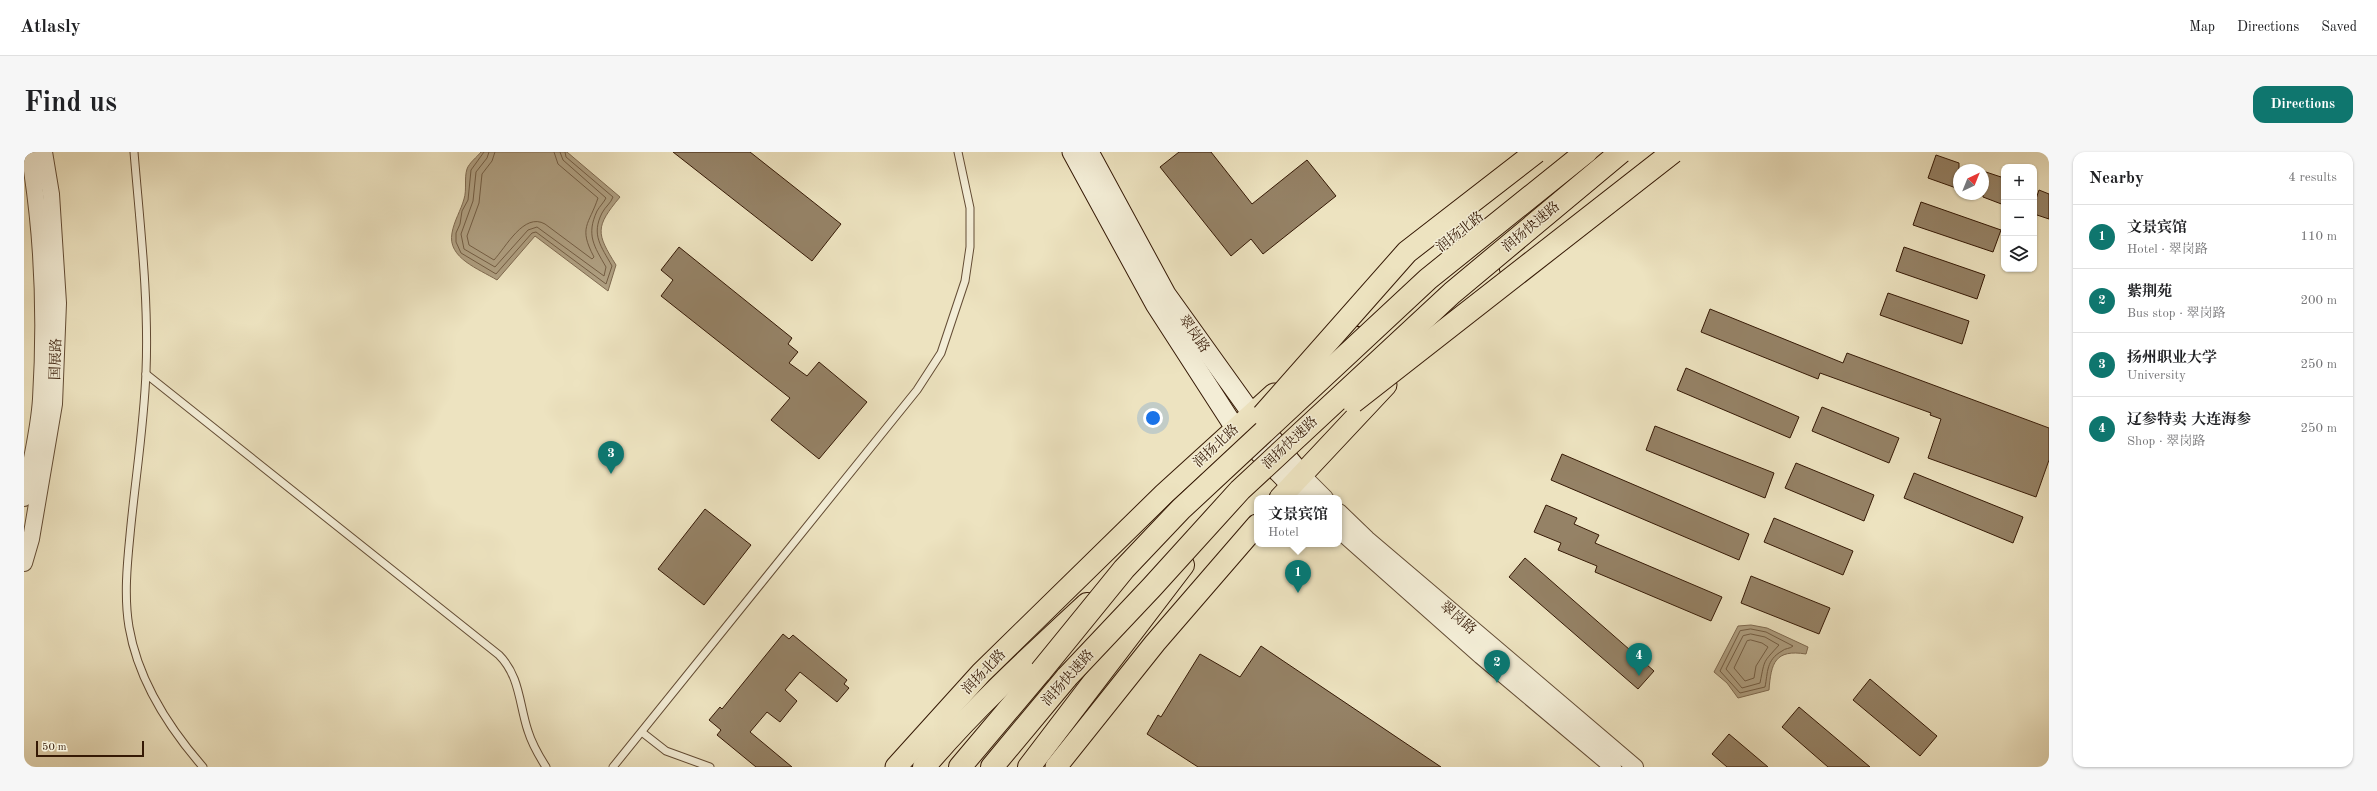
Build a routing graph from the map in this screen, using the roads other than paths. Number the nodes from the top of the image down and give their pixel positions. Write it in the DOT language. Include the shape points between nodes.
graph roads {
  1 [pos="29,152"];
  2 [pos="44,152"];
  3 [pos="134,152"];
  4 [pos="958,152"];
  5 [pos="1072,152"];
  6 [pos="1089,152"];
  7 [pos="1536,152"];
  8 [pos="1562,152"];
  9 [pos="1586,152"];
  10 [pos="1622,152"];
  11 [pos="1646,152"];
  12 [pos="1673,152"];
  13 [pos="146,374"];
  14 [pos="1252,414"];
  15 [pos="1235,428"];
  16 [pos="1294,489"];
  17 [pos="1240,490"];
  18 [pos="1315,495"];
  19 [pos="24,498"];
  20 [pos="1181,509"];
  21 [pos="1342,515"];
  22 [pos="1254,528"];
  23 [pos="1342,533"];
  24 [pos="24,563"];
  25 [pos="1035,664"];
  26 [pos="643,733"];
  27 [pos="203,767"];
  28 [pos="546,767"];
  29 [pos="613,767"];
  30 [pos="710,767"];
  31 [pos="896,767"];
  32 [pos="924,767"];
  33 [pos="960,767"];
  34 [pos="992,767"];
  35 [pos="1029,767"];
  36 [pos="1056,767"];
  37 [pos="1613,767"];
  38 [pos="1635,767"];
  1 -- 19 [label="street, 国展路" via="37,196 43,302 41,401"];
  2 -- 24 [label="street, 国展路" via="51,194 58,303 54,404 31,539"];
  3 -- 13 [label="lane" via="147,306"];
  4 -- 26 [label="lane" via="970,208 970,247 965,281 941,353 917,390"];
  5 -- 15 [label="main road, 翠岗路" via="1155,304"];
  6 -- 14 [label="main road, 翠岗路" via="1166,294"];
  7 -- 20 [label="highway, bridge" via="1407,252"];
  8 -- 14 [label="main road, 润扬北路" via="1420,263"];
  9 -- 20 [label="highway, 润扬快速路, bridge" via="1428,279"];
  10 -- 17 [label="highway, 润扬快速路, bridge" via="1452,293"];
  11 -- 16 [label="main road" via="1460,309"];
  12 -- 17 [label="highway, bridge"];
  13 -- 27 [label="lane" via="126,581 129,628 143,674 162,713"];
  13 -- 28 [label="lane" via="499,655 508,664 516,679 528,731"];
  14 -- 15 [label="main road, 润扬北路"];
  14 -- 16 [label="main road, 翠岗路"];
  15 -- 16 [label="main road, 翠岗路"];
  15 -- 31 [label="main road, 润扬北路" via="981,673"];
  16 -- 18 [label="street, 翠岗路"];
  17 -- 34 [label="highway, 润扬快速路, bridge" via="1067,677"];
  17 -- 35 [label="highway, bridge"];
  20 -- 25 [label="highway, 润扬快速路, bridge"];
  21 -- 38 [label="street, 翠岗路"];
  22 -- 36 [label="main road" via="1155,642"];
  23 -- 37 [label="street, 翠岗路" via="1481,656"];
  25 -- 32 [label="highway" via="944,744"];
  25 -- 33 [label="highway, 润扬快速路"];
  26 -- 29 [label="lane"];
  26 -- 30 [label="lane" via="666,751"];
}
